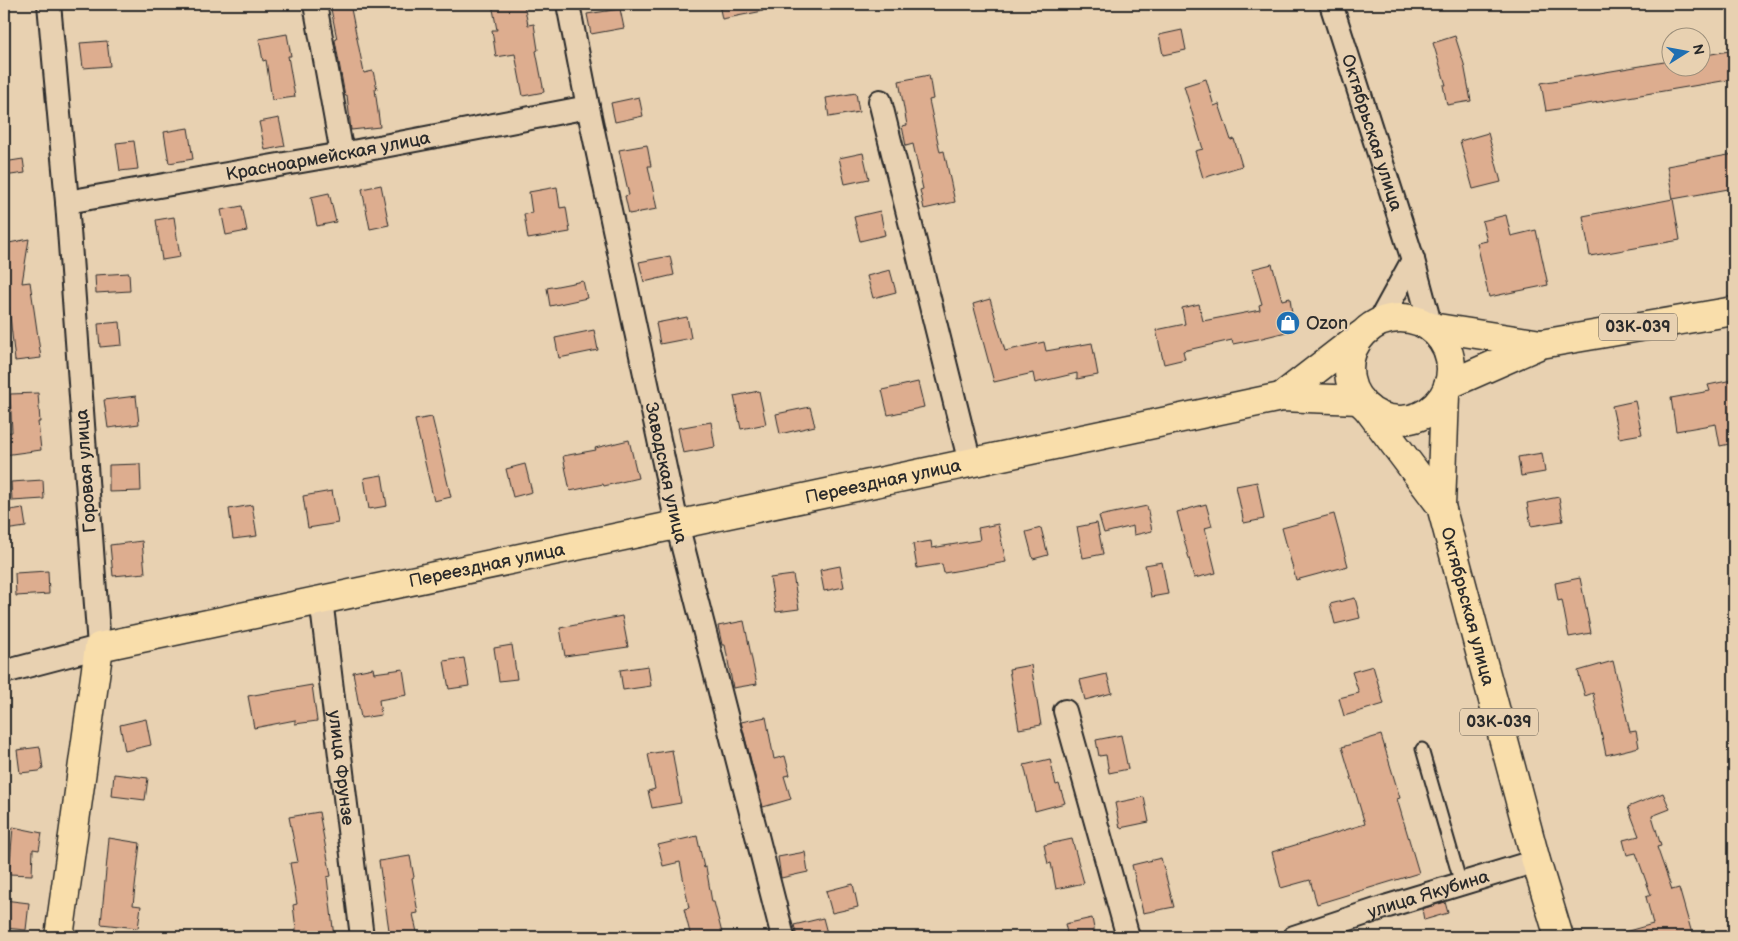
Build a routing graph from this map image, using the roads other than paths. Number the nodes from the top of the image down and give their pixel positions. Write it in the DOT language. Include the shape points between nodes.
graph roads {
  1 [pos="49,4"];
  2 [pos="315,4"];
  3 [pos="568,4"];
  4 [pos="1331,4"];
  5 [pos="880,101"];
  6 [pos="588,107"];
  7 [pos="342,154"];
  8 [pos="67,202"];
  9 [pos="1414,260"];
  10 [pos="1734,311"];
  11 [pos="1431,327"];
  12 [pos="1372,328"];
  13 [pos="1541,344"];
  14 [pos="1447,390"];
  15 [pos="1282,397"];
  16 [pos="1364,404"];
  17 [pos="970,463"];
  18 [pos="1440,506"];
  19 [pos="677,524"];
  20 [pos="321,599"];
  21 [pos="99,647"];
  22 [pos="4,672"];
  23 [pos="1064,711"];
  24 [pos="1422,749"];
  25 [pos="1536,861"];
  26 [pos="1461,884"];
  27 [pos="59,937"];
  28 [pos="362,937"];
  29 [pos="783,937"];
  30 [pos="1128,937"];
  31 [pos="1294,937"];
  32 [pos="1559,937"];
  1 -- 8 [label="street, Горовая улица"];
  2 -- 7 [label="street"];
  3 -- 6 [label="street, Заводская улица"];
  4 -- 9 [label="street, Октябрьская улица"];
  5 -- 17 [label="street, Переездная улица"];
  6 -- 7 [label="street, Красноармейская улица"];
  6 -- 19 [label="street, Заводская улица"];
  7 -- 8 [label="street, Красноармейская улица"];
  8 -- 21 [label="street, Горовая улица"];
  9 -- 11 [label="street, Октябрьская улица"];
  9 -- 12 [label="street"];
  10 -- 13 [label="main road, 03К-039"];
  11 -- 12 [label="main road" via="1414,320 1396,318"];
  11 -- 13 [label="main road"];
  11 -- 14 [label="main road" via="1446,346 1452,371"];
  12 -- 15 [label="main road, Переездная улица"];
  12 -- 16 [label="main road" via="1353,350 1349,371 1354,391"];
  13 -- 14 [label="main road, 03К-039"];
  14 -- 16 [label="main road" via="1430,412 1409,420 1386,419"];
  14 -- 18 [label="main road, Октябрьская улица / 03К-039"];
  15 -- 16 [label="main road, Переездная улица"];
  15 -- 17 [label="main road, Переездная улица"];
  16 -- 18 [label="main road, Октябрьская улица"];
  17 -- 19 [label="main road, Переездная улица"];
  18 -- 25 [label="main road, Октябрьская улица / 03К-039"];
  19 -- 20 [label="main road, Переездная улица"];
  19 -- 29 [label="street, Заводская улица"];
  20 -- 21 [label="main road, Переездная улица"];
  20 -- 28 [label="street, улица Фрунзе"];
  21 -- 22 [label="street, Переездная улица"];
  21 -- 27 [label="main road, Горовая улица"];
  23 -- 30 [label="street"];
  24 -- 26 [label="lane"];
  25 -- 26 [label="street, улица Якубина"];
  25 -- 32 [label="main road, Октябрьская улица / 03К-039"];
  26 -- 31 [label="street, улица Якубина"];
}
